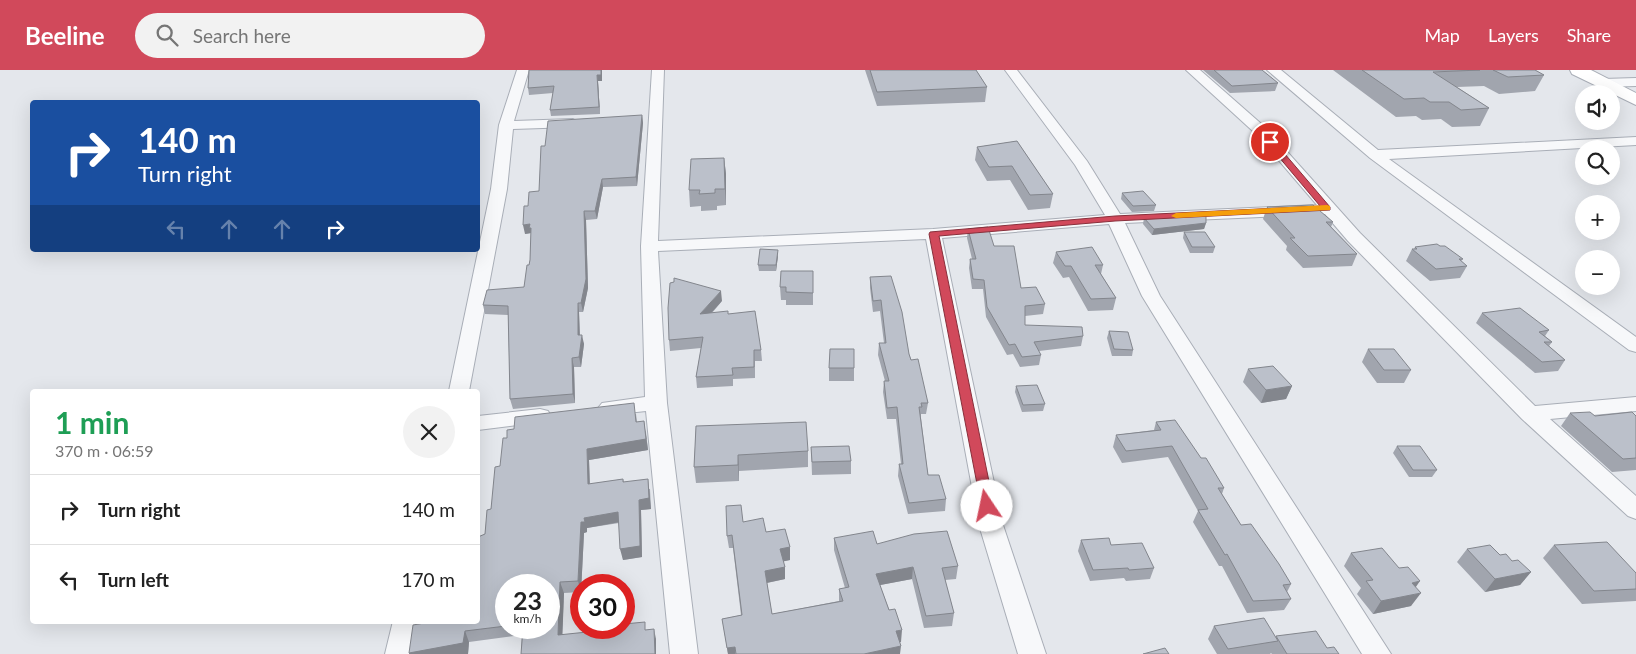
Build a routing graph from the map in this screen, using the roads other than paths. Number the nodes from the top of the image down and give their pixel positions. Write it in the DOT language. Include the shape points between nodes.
graph roads {
  1 [pos="523,70"];
  2 [pos="658,70"];
  3 [pos="1011,70"];
  4 [pos="1192,70"];
  5 [pos="1273,70"];
  6 [pos="1578,70"];
  7 [pos="1636,82"];
  8 [pos="1603,83"];
  9 [pos="1636,100"];
  10 [pos="582,122"];
  11 [pos="506,125"];
  12 [pos="1636,141"];
  13 [pos="1375,155"];
  14 [pos="1327,208"];
  15 [pos="1115,219"];
  16 [pos="934,234"];
  17 [pos="649,246"];
  18 [pos="1636,346"];
  19 [pos="459,389"];
  20 [pos="656,403"];
  21 [pos="1636,404"];
  22 [pos="586,411"];
  23 [pos="557,414"];
  24 [pos="1530,414"];
  25 [pos="480,423"];
  26 [pos="1636,510"];
  27 [pos="405,624"];
  28 [pos="398,654"];
  29 [pos="684,654"];
  30 [pos="1032,654"];
  31 [pos="1377,654"];
  1 -- 11 [label="street"];
  2 -- 17 [label="street" via="650,117"];
  3 -- 15 [label="street" via="1082,164"];
  4 -- 14 [label="street" via="1214,87 1280,152"];
  5 -- 13 [label="street"];
  6 -- 8 [label="street"];
  7 -- 8 [label="street"];
  8 -- 9 [label="street"];
  10 -- 11 [label="street"];
  11 -- 19 [label="street" via="499,189"];
  12 -- 13 [label="street"];
  13 -- 18 [label="street"];
  14 -- 15 [label="street"];
  14 -- 24 [label="street"];
  15 -- 16 [label="street"];
  15 -- 31 [label="street" via="1151,296"];
  16 -- 17 [label="street"];
  16 -- 30 [label="street" via="991,525"];
  17 -- 20 [label="street"];
  20 -- 22 [label="street"];
  20 -- 29 [label="street"];
  21 -- 24 [label="street"];
  23 -- 25 [label="street"];
  24 -- 26 [label="street"];
  27 -- 28 [label="street"];
}
